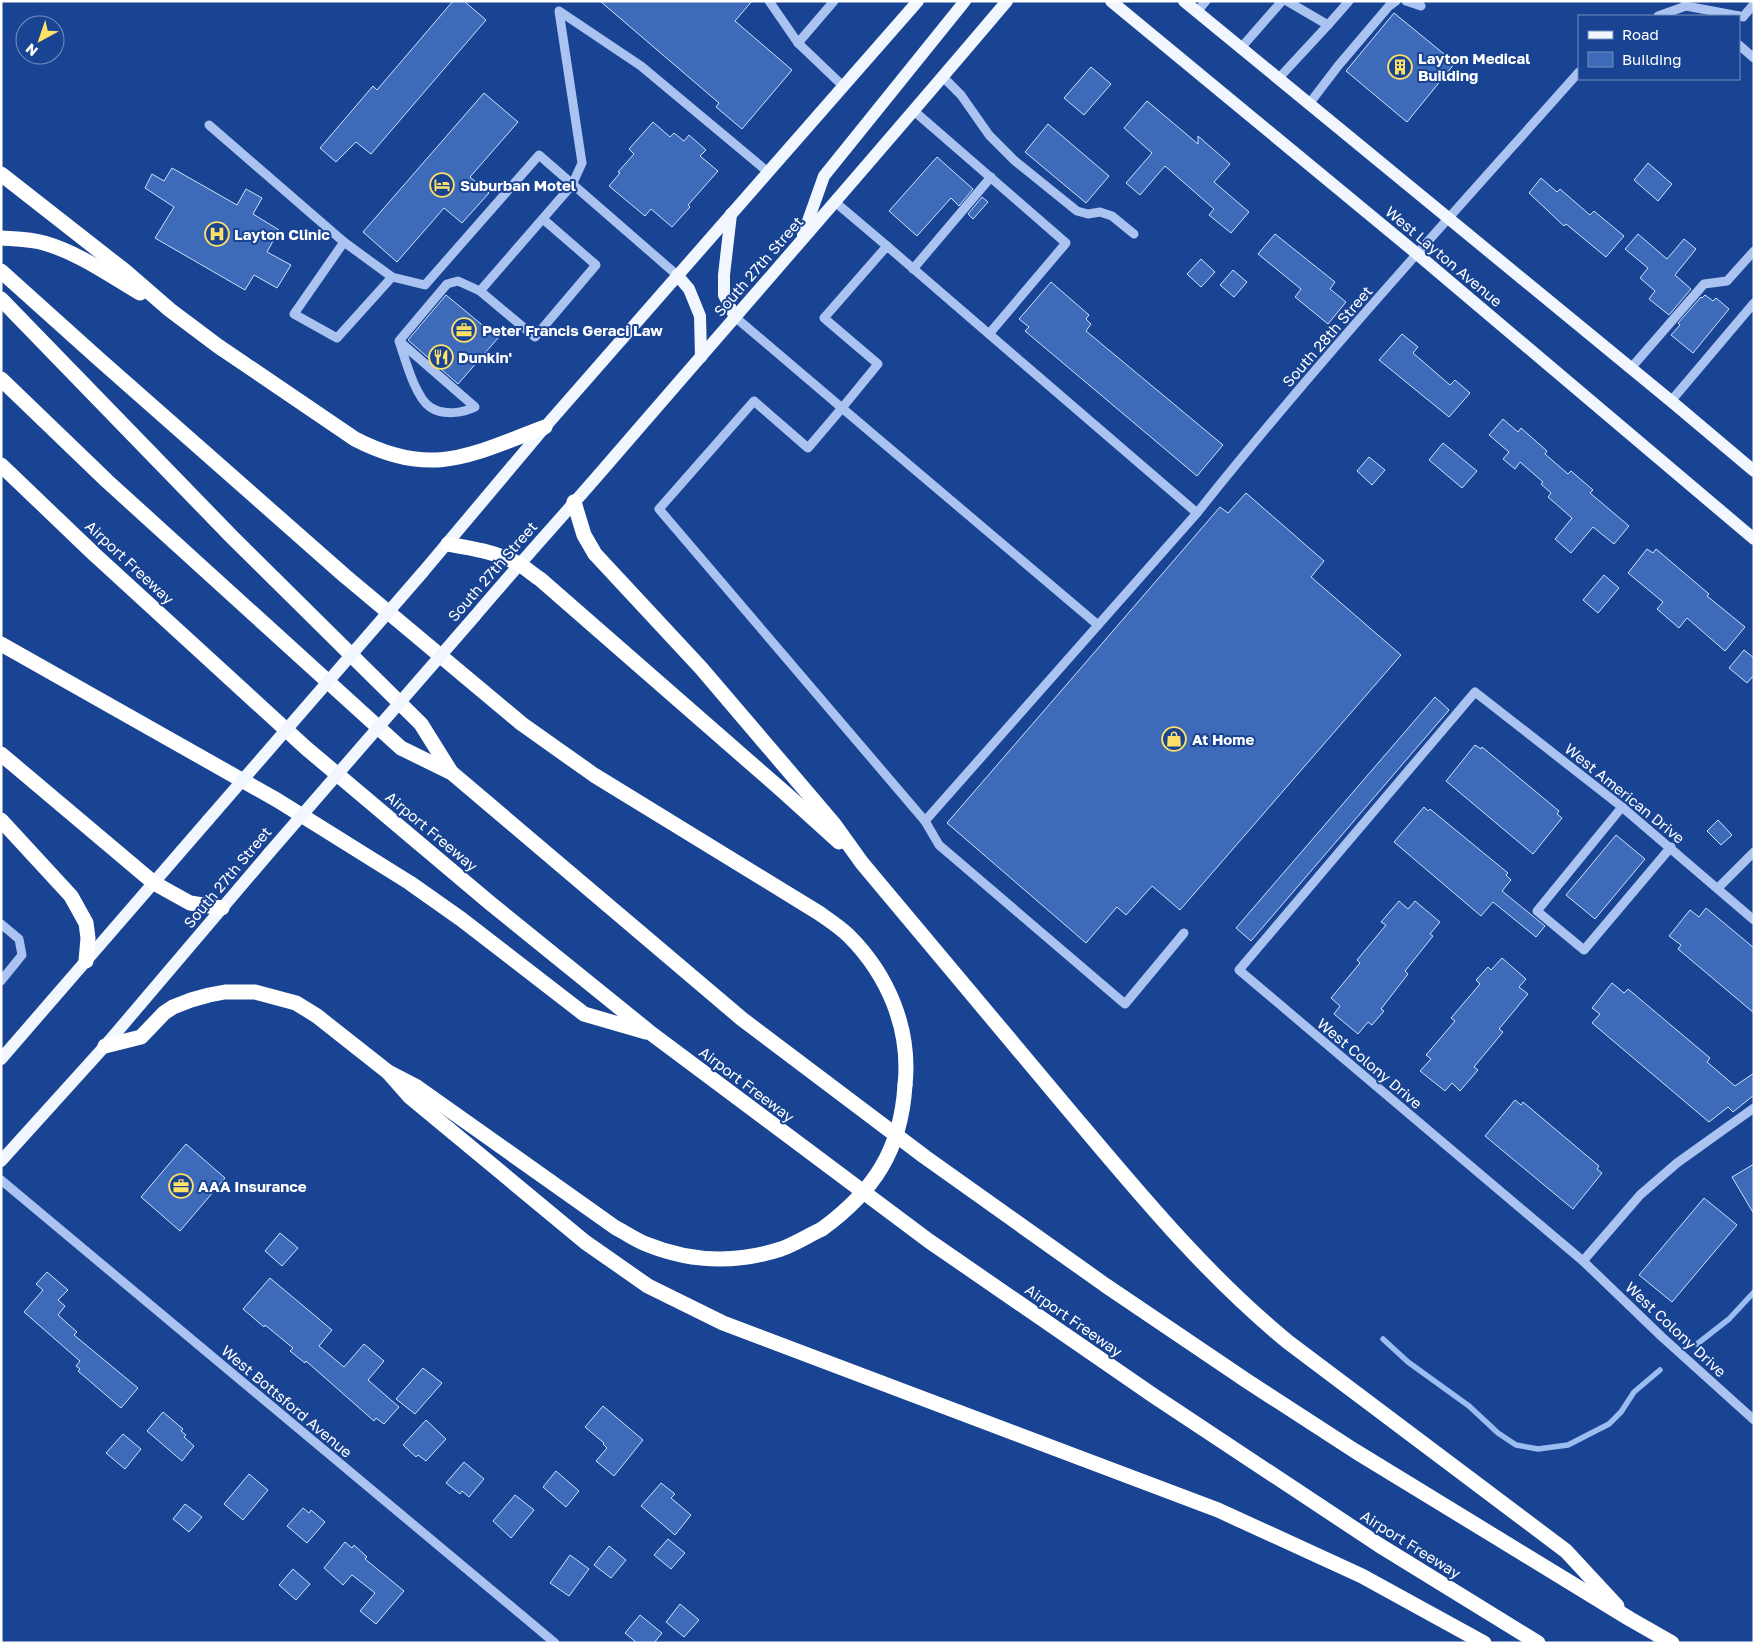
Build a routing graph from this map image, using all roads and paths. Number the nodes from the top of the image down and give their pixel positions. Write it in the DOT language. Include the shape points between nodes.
graph roads {
  1 [pos="769,1"];
  2 [pos="834,1"];
  3 [pos="918,1"];
  4 [pos="964,1"];
  5 [pos="1007,1"];
  6 [pos="1111,1"];
  7 [pos="1184,1"];
  8 [pos="1206,1"];
  9 [pos="1282,1"];
  10 [pos="1287,1"];
  11 [pos="1349,1"];
  12 [pos="1396,1"];
  13 [pos="1406,1"];
  14 [pos="1685,4"];
  15 [pos="1754,4"];
  16 [pos="1420,6"];
  17 [pos="1197,12"];
  18 [pos="1660,15"];
  19 [pos="1728,15"];
  20 [pos="1740,18"];
  21 [pos="1328,25"];
  22 [pos="798,43"];
  23 [pos="1740,46"];
  24 [pos="1240,48"];
  25 [pos="1754,58"];
  26 [pos="1578,73"];
  27 [pos="943,77"];
  28 [pos="1278,79"];
  29 [pos="842,86"];
  30 [pos="1309,104"];
  31 [pos="914,111"];
  32 [pos="209,125"];
  33 [pos="768,172"];
  34 [pos="1,174"];
  35 [pos="991,177"];
  36 [pos="572,185"];
  37 [pos="835,202"];
  38 [pos="731,214"];
  39 [pos="543,219"];
  40 [pos="1447,219"];
  41 [pos="1134,234"];
  42 [pos="8,238"];
  43 [pos="344,242"];
  44 [pos="800,242"];
  45 [pos="887,246"];
  46 [pos="1754,251"];
  47 [pos="1416,253"];
  48 [pos="913,269"];
  49 [pos="1,271"];
  50 [pos="678,275"];
  51 [pos="392,277"];
  52 [pos="480,291"];
  53 [pos="1,298"];
  54 [pos="1754,303"];
  55 [pos="170,310"];
  56 [pos="735,317"];
  57 [pos="989,334"];
  58 [pos="398,342"];
  59 [pos="701,357"];
  60 [pos="1631,368"];
  61 [pos="1,379"];
  62 [pos="1672,401"];
  63 [pos="842,408"];
  64 [pos="544,426"];
  65 [pos="1,465"];
  66 [pos="1754,471"];
  67 [pos="574,502"];
  68 [pos="1196,512"];
  69 [pos="1754,539"];
  70 [pos="448,544"];
  71 [pos="518,564"];
  72 [pos="1098,624"];
  73 [pos="1,644"];
  74 [pos="1475,692"];
  75 [pos="1,754"];
  76 [pos="452,773"];
  77 [pos="1622,806"];
  78 [pos="1,820"];
  79 [pos="925,821"];
  80 [pos="1671,847"];
  81 [pos="1754,852"];
  82 [pos="862,863"];
  83 [pos="154,883"];
  84 [pos="1718,888"];
  85 [pos="222,908"];
  86 [pos="1754,920"];
  87 [pos="1,924"];
  88 [pos="1184,933"];
  89 [pos="86,961"];
  90 [pos="1,981"];
  91 [pos="652,1034"];
  92 [pos="105,1046"];
  93 [pos="1,1059"];
  94 [pos="388,1072"];
  95 [pos="1754,1108"];
  96 [pos="1,1161"];
  97 [pos="1,1180"];
  98 [pos="1583,1260"];
  99 [pos="1754,1420"];
  100 [pos="1630,1620"];
  101 [pos="555,1643"];
  102 [pos="1484,1643"];
  103 [pos="1538,1643"];
  104 [pos="1672,1643"];
  1 -- 22 [label="street"];
  2 -- 22 [label="street"];
  3 -- 29 [label="main road"];
  4 -- 44 [label="main road" via="824,176"];
  5 -- 27 [label="main road, South 27th Street"];
  6 -- 47 [label="main road, West Layton Avenue"];
  7 -- 17 [label="main road, West Layton Avenue"];
  8 -- 17 [label="street"];
  9 -- 24 [label="street"];
  10 -- 21 [label="street"];
  11 -- 21 [label="street"];
  12 -- 30 [label="street" via="1382,13"];
  13 -- 16 [label="street"];
  14 -- 18 [label="street"];
  14 -- 19 [label="street"];
  15 -- 20 [label="street"];
  17 -- 24 [label="main road, West Layton Avenue"];
  21 -- 28 [label="street"];
  22 -- 29 [label="street"];
  23 -- 25 [label="street"];
  24 -- 28 [label="main road, West Layton Avenue"];
  26 -- 40 [label="street, South 28th Street"];
  27 -- 31 [label="main road, South 27th Street"];
  27 -- 41 [label="street" via="961,95 989,135 1077,212 1100,212 1112,216"];
  28 -- 30 [label="main road, West Layton Avenue"];
  29 -- 33 [label="main road"];
  30 -- 40 [label="main road, West Layton Avenue"];
  31 -- 35 [label="street"];
  31 -- 37 [label="main road, South 27th Street"];
  32 -- 43 [label="street"];
  33 -- 36 [label="street" via="641,66 559,11 582,163"];
  33 -- 38 [label="main road"];
  34 -- 55 [label="highway"];
  35 -- 48 [label="street"];
  35 -- 57 [label="street" via="1066,243"];
  36 -- 39 [label="street"];
  36 -- 50 [label="street"];
  36 -- 51 [label="street" via="539,155 425,285"];
  37 -- 44 [label="main road, South 27th Street"];
  37 -- 45 [label="street"];
  38 -- 50 [label="main road"];
  38 -- 56 [label="main road" via="724,295"];
  39 -- 52 [label="street"];
  39 -- 52 [label="street" via="596,265 535,337"];
  40 -- 47 [label="street, South 28th Street"];
  40 -- 60 [label="main road, West Layton Avenue"];
  42 -- 55 [label="highway" via="42,242 75,255"];
  43 -- 51 [label="street"];
  43 -- 51 [label="street" via="294,314 337,338"];
  44 -- 56 [label="main road, South 27th Street"];
  45 -- 48 [label="street"];
  45 -- 63 [label="street" via="824,318 878,364"];
  46 -- 60 [label="street" via="1726,281 1704,284"];
  47 -- 68 [label="street, South 28th Street"];
  47 -- 69 [label="main road, West Layton Avenue"];
  48 -- 57 [label="street"];
  49 -- 94 [label="highway, bridge" via="345,576 522,724 594,775 819,912 848,934 876,969 893,1002 904,1039 906,1068 898,1130 877,1174 851,1207 822,1229 783,1248 739,1258 708,1260 645,1244 616,1228 417,1087"];
  50 -- 59 [label="main road" via="689,289 700,316"];
  50 -- 64 [label="main road"];
  52 -- 58 [label="street" via="458,281 447,284"];
  53 -- 76 [label="highway" via="232,537 421,724"];
  54 -- 62 [label="street"];
  55 -- 64 [label="highway" via="355,439 400,457 453,459"];
  56 -- 59 [label="main road, South 27th Street"];
  56 -- 63 [label="street"];
  57 -- 68 [label="street"];
  58 -- 58 [label="street" via="420,396 430,407 446,412 466,412 475,408"];
  59 -- 67 [label="main road, South 27th Street"];
  60 -- 62 [label="main road, West Layton Avenue"];
  61 -- 76 [label="highway" via="107,481 401,748"];
  62 -- 66 [label="main road, West Layton Avenue"];
  63 -- 72 [label="street"];
  63 -- 79 [label="street" via="808,448 754,400 659,509"];
  64 -- 70 [label="main road"];
  65 -- 91 [label="highway, Airport Freeway" via="306,748"];
  67 -- 71 [label="main road, South 27th Street"];
  67 -- 82 [label="highway" via="584,535 595,554 701,668 834,824"];
  68 -- 72 [label="street, South 28th Street"];
  70 -- 71 [label="highway" via="480,550"];
  70 -- 83 [label="main road, bridge"];
  71 -- 82 [label="highway" via="540,579"];
  71 -- 85 [label="main road, South 27th Street, bridge"];
  72 -- 79 [label="street, South 28th Street"];
  73 -- 91 [label="highway" via="336,836 461,919 584,1014"];
  74 -- 77 [label="street, West American Drive"];
  74 -- 98 [label="street, West Colony Drive" via="1239,970"];
  75 -- 83 [label="highway"];
  76 -- 100 [label="highway" via="742,1019 925,1158 1105,1286 1247,1381"];
  77 -- 80 [label="street, West American Drive"];
  77 -- 80 [label="street" via="1537,911 1584,950"];
  78 -- 89 [label="highway" via="71,896 86,923"];
  79 -- 88 [label="street" via="939,845 1124,1004"];
  80 -- 84 [label="street, West American Drive"];
  81 -- 84 [label="street"];
  82 -- 100 [label="highway" via="1156,1214 1218,1280 1288,1342 1566,1551"];
  83 -- 85 [label="highway" via="190,903"];
  83 -- 89 [label="main road"];
  84 -- 86 [label="street, West American Drive"];
  85 -- 92 [label="main road, South 27th Street"];
  87 -- 90 [label="street" via="19,939 22,955"];
  89 -- 93 [label="main road"];
  91 -- 103 [label="highway, Airport Freeway" via="929,1242 1379,1545"];
  92 -- 94 [label="highway" via="141,1038 164,1013 182,1004 217,993 255,992 296,1003"];
  92 -- 96 [label="main road, South 27th Street"];
  94 -- 102 [label="highway" via="410,1097 554,1218 605,1258 648,1286 723,1323 1218,1510 1362,1576"];
  95 -- 98 [label="street" via="1677,1163 1640,1195"];
  97 -- 101 [label="street, West Bottsford Avenue"];
  98 -- 99 [label="street, West Colony Drive"];
  100 -- 104 [label="highway"];
}
